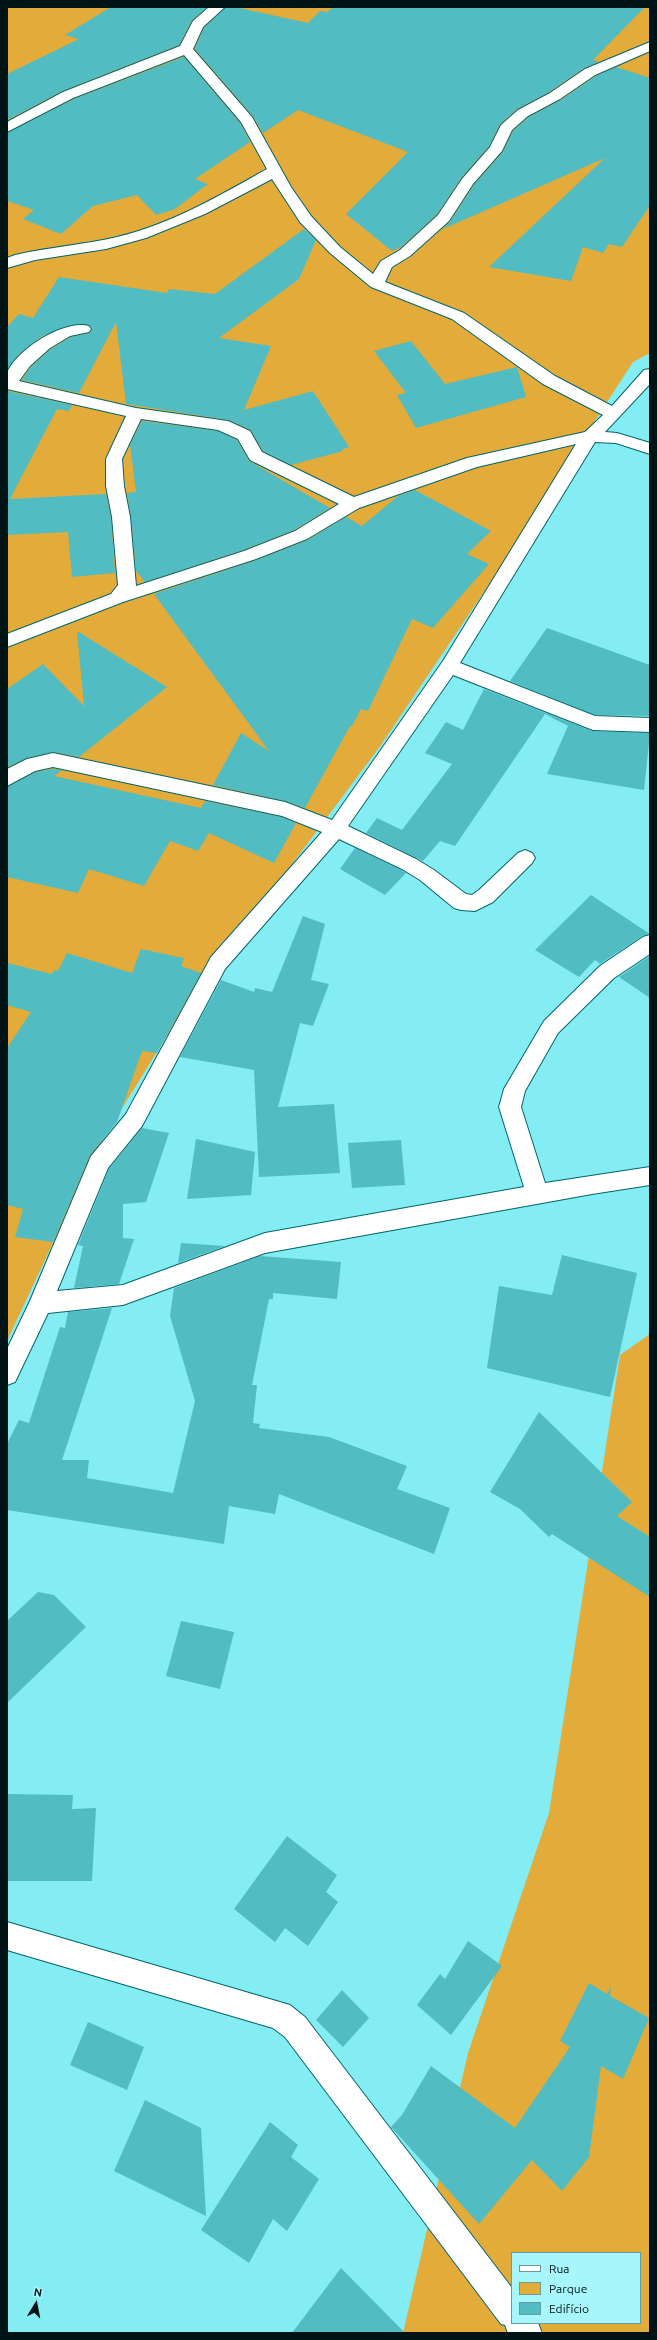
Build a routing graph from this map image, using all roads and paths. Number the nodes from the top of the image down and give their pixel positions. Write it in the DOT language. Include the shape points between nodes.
graph roads {
  1 [pos="218,7"];
  2 [pos="650,46"];
  3 [pos="186,48"];
  4 [pos="7,128"];
  5 [pos="275,171"];
  6 [pos="7,263"];
  7 [pos="376,284"];
  8 [pos="83,329"];
  9 [pos="650,374"];
  10 [pos="8,383"];
  11 [pos="136,413"];
  12 [pos="614,414"];
  13 [pos="590,436"];
  14 [pos="650,448"];
  15 [pos="353,504"];
  16 [pos="117,598"];
  17 [pos="7,641"];
  18 [pos="449,666"];
  19 [pos="650,725"];
  20 [pos="7,779"];
  21 [pos="336,829"];
  22 [pos="525,858"];
  23 [pos="650,943"];
  24 [pos="650,1176"];
  25 [pos="536,1194"];
  26 [pos="41,1303"];
  27 [pos="7,1374"];
  28 [pos="7,1936"];
  29 [pos="511,2312"];
  30 [pos="520,2324"];
  31 [pos="527,2333"];
  1 -- 3 [label="street" via="199,20 192,30"];
  2 -- 7 [label="street" via="590,72 555,96 523,112 506,128 497,148 467,182 444,218 404,253 386,264"];
  3 -- 4 [label="street" via="68,95"];
  3 -- 5 [label="street" via="247,120"];
  5 -- 6 [label="street" via="213,205 149,233 97,247"];
  5 -- 7 [label="street" via="305,219 334,250"];
  7 -- 12 [label="street" via="458,316 549,380"];
  8 -- 10 [label="street" via="60,334 40,348 15,372"];
  9 -- 12 [label="street"];
  10 -- 11 [label="street"];
  11 -- 15 [label="street" via="222,425 244,435 256,456"];
  11 -- 16 [label="street" via="114,459 127,586"];
  12 -- 13 [label="street"];
  13 -- 14 [label="street" via="617,438"];
  13 -- 15 [label="street" via="473,462"];
  13 -- 18 [label="street"];
  15 -- 16 [label="street" via="286,541"];
  16 -- 17 [label="street"];
  18 -- 19 [label="street" via="593,723"];
  18 -- 21 [label="street"];
  20 -- 21 [label="street" via="26,766 52,760 268,804"];
  21 -- 22 [label="street" via="409,864 460,902 476,903"];
  21 -- 26 [label="street" via="218,963 134,1120 99,1163"];
  23 -- 25 [label="street" via="607,972 551,1027 515,1089 510,1107"];
  24 -- 25 [label="street"];
  25 -- 26 [label="street" via="265,1243 123,1295"];
  26 -- 27 [label="street"];
  28 -- 29 [label="street" via="280,2015 295,2027"];
  30 -- 31 [label="street"];
}
